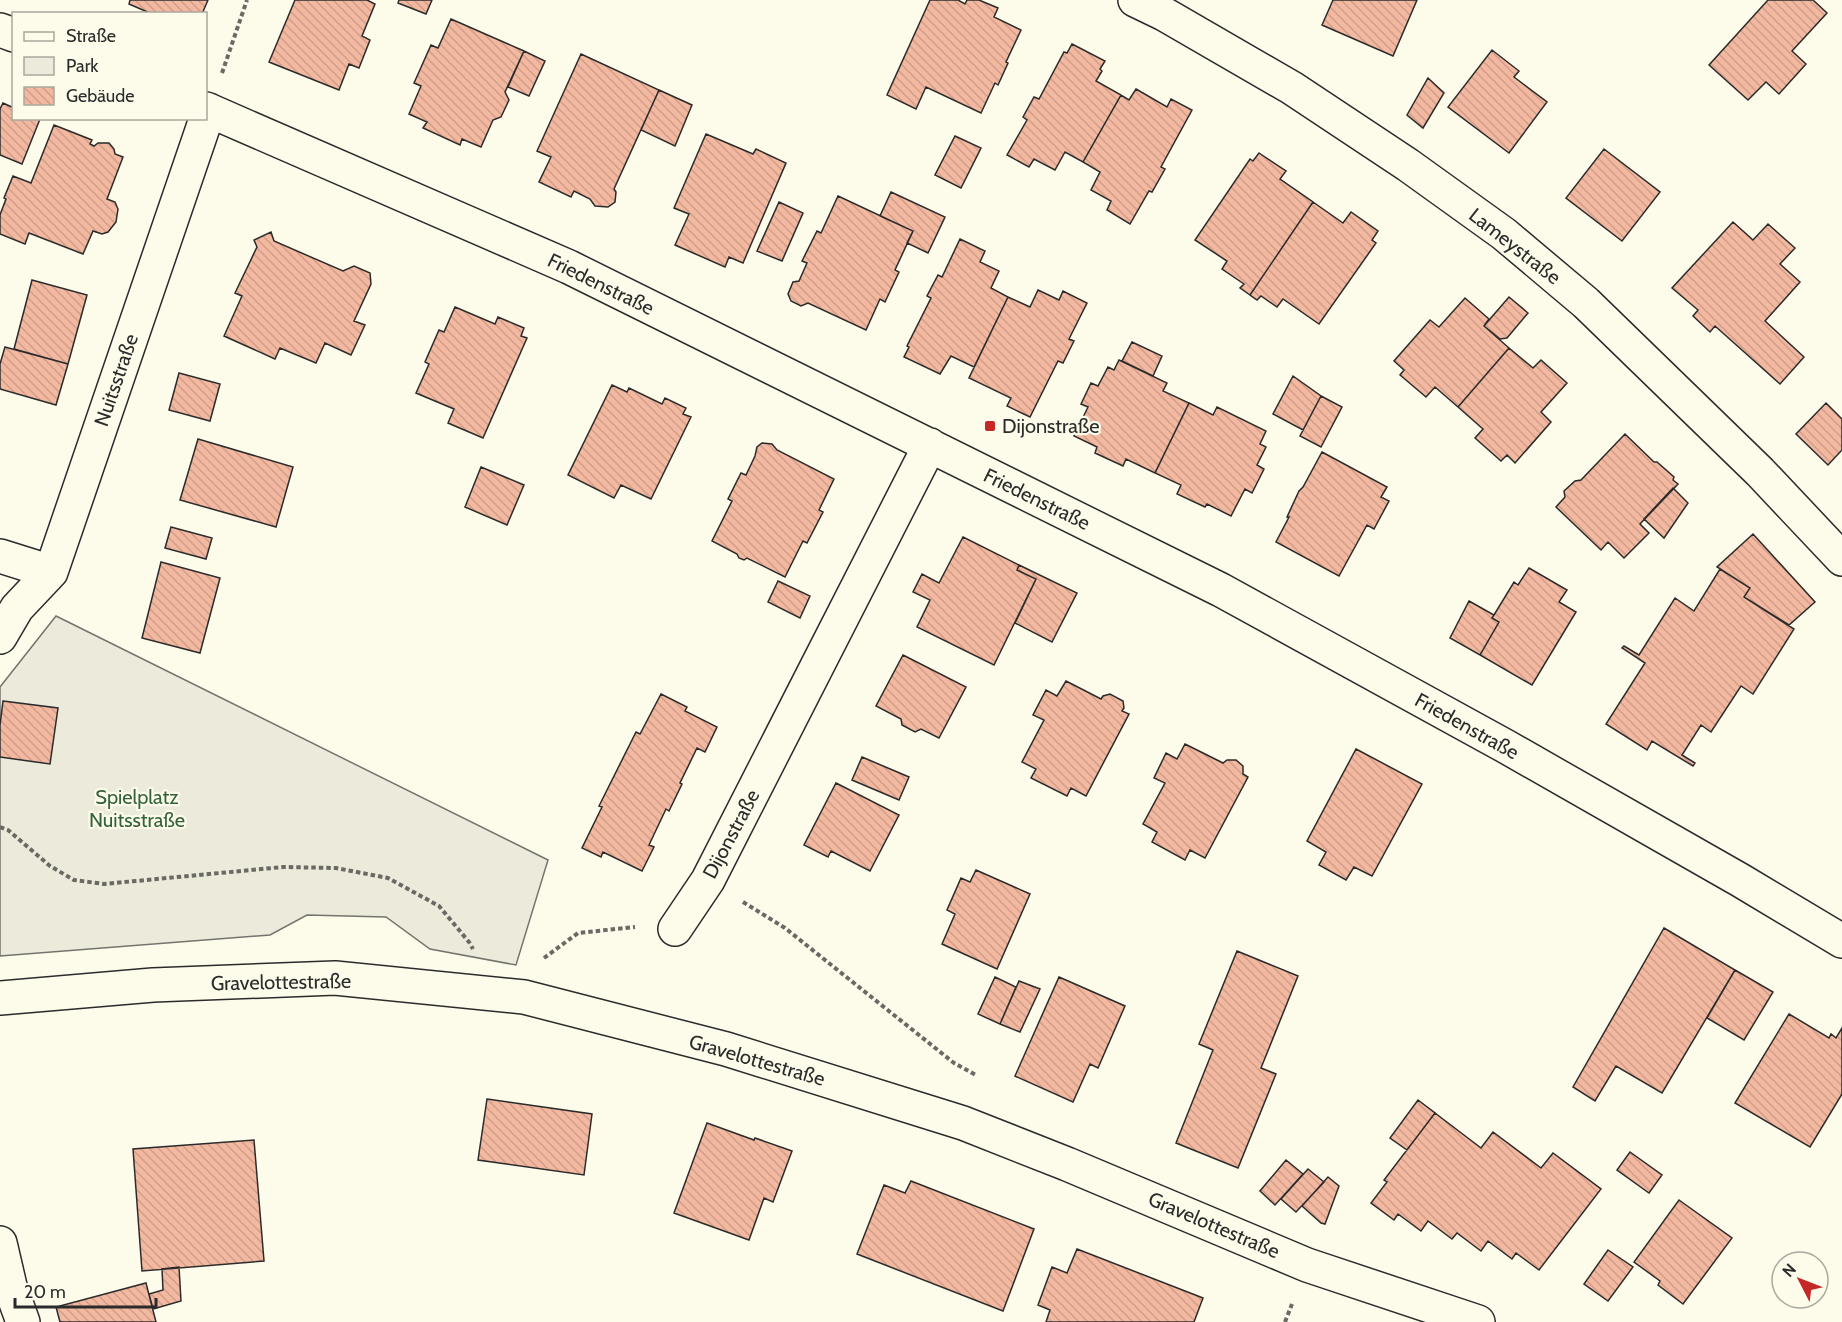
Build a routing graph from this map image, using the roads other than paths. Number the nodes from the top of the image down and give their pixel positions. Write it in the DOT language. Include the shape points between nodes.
graph roads {
  1 [pos="1135,0"];
  2 [pos="207,110"];
  3 [pos="204,120"];
  4 [pos="930,445"];
  5 [pos="0,556"];
  6 [pos="1842,559"];
  7 [pos="51,572"];
  8 [pos="0,638"];
  9 [pos="675,928"];
  10 [pos="1842,941"];
  11 [pos="0,998"];
  12 [pos="0,1243"];
  13 [pos="23,1322"];
  14 [pos="1478,1322"];
  1 -- 6 [label="street, Lameystraße" via="1292,88 1504,234 1586,303 1760,472"];
  2 -- 4 [label="street, Friedenstraße" via="569,267"];
  3 -- 7 [label="street, Nuitsstraße"];
  4 -- 9 [label="street, Dijonstraße" via="708,880"];
  4 -- 10 [label="street, Friedenstraße" via="1221,590 1740,879"];
  5 -- 7 [label="street"];
  7 -- 8 [label="street, Nuitsstraße" via="17,608"];
  11 -- 14 [label="street, Gravelottestraße" via="153,985 335,978 524,997 726,1049 923,1110 1068,1164 1307,1265"];
  12 -- 13 [label="street"];
}
